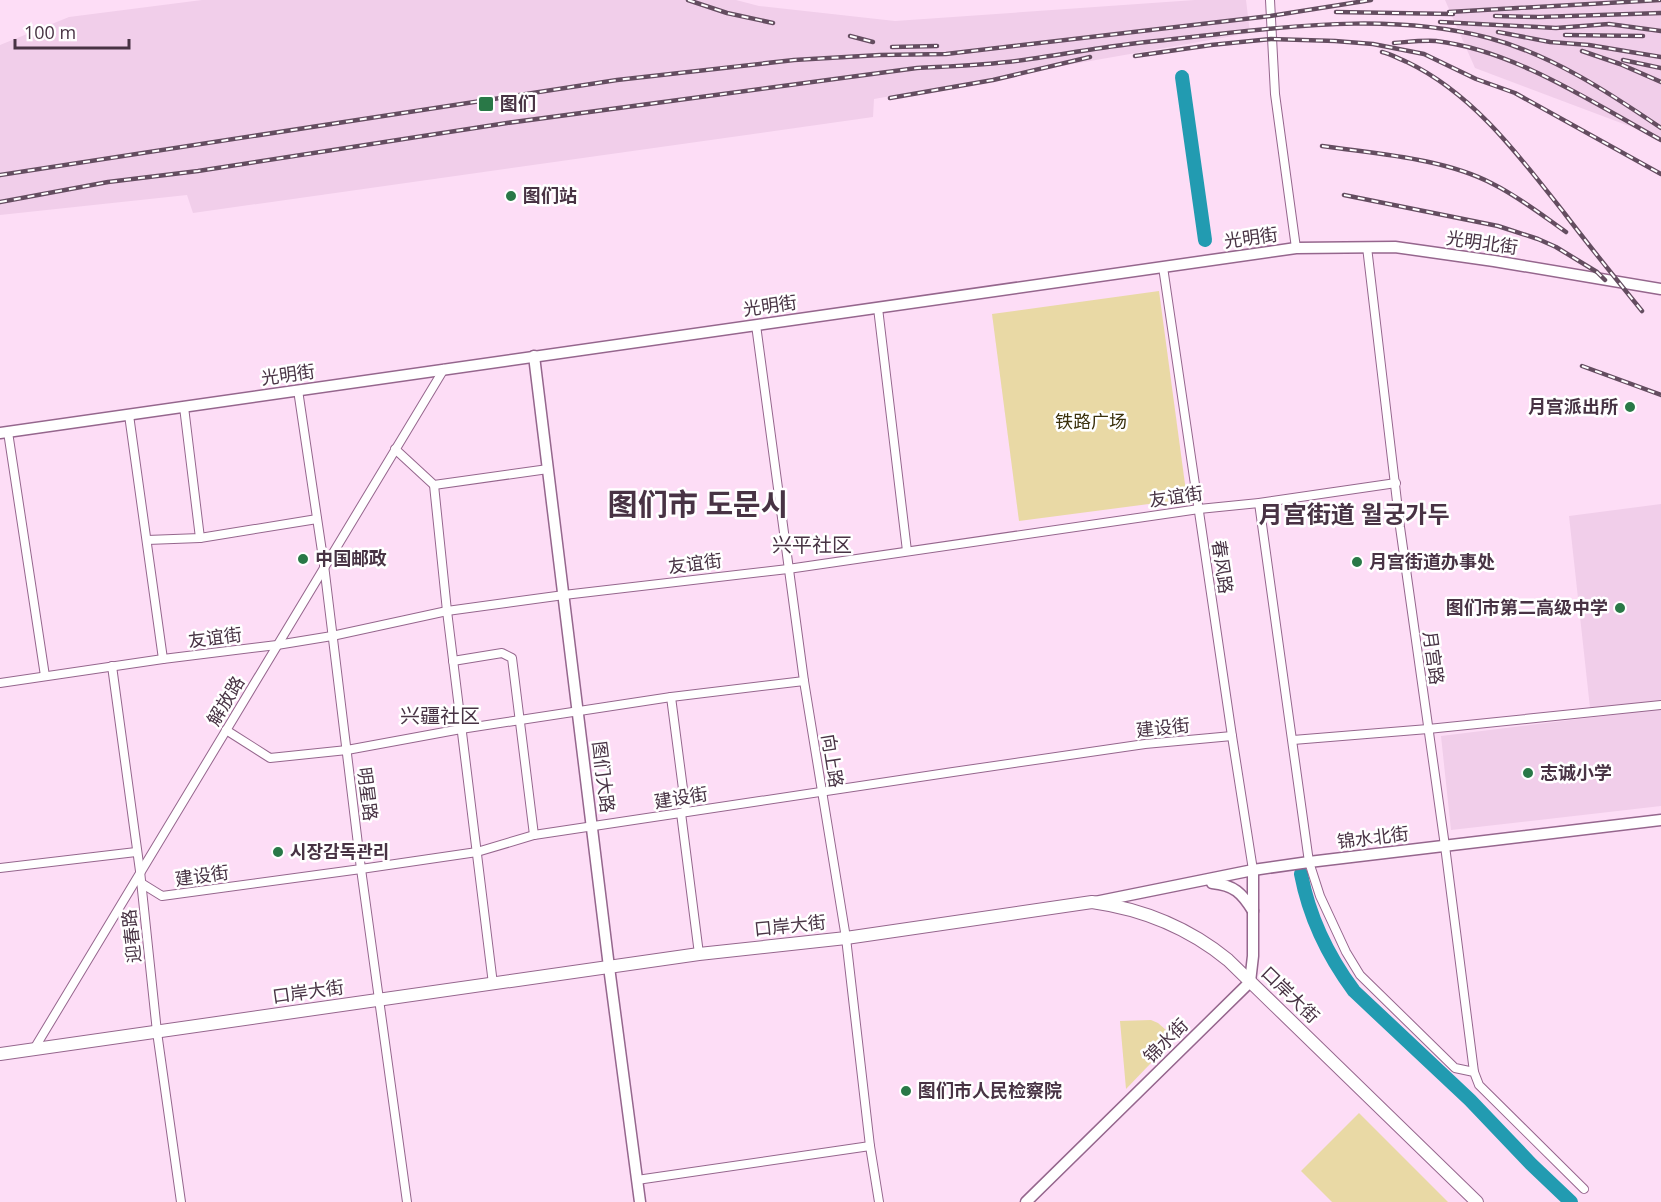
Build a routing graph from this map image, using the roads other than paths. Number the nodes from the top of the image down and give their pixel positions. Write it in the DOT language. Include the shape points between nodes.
graph roads {
  1 [pos="1270,0"];
  2 [pos="1367,247"];
  3 [pos="1296,248"];
  4 [pos="1163,267"];
  5 [pos="1661,289"];
  6 [pos="878,308"];
  7 [pos="756,325"];
  8 [pos="534,356"];
  9 [pos="444,369"];
  10 [pos="298,390"];
  11 [pos="184,407"];
  12 [pos="129,415"];
  13 [pos="4,433"];
  14 [pos="395,449"];
  15 [pos="548,469"];
  16 [pos="1396,483"];
  17 [pos="434,485"];
  18 [pos="1259,502"];
  19 [pos="1199,509"];
  20 [pos="317,519"];
  21 [pos="200,538"];
  22 [pos="147,540"];
  23 [pos="907,550"];
  24 [pos="324,566"];
  25 [pos="788,569"];
  26 [pos="564,595"];
  27 [pos="447,611"];
  28 [pos="332,636"];
  29 [pos="277,645"];
  30 [pos="163,659"];
  31 [pos="453,661"];
  32 [pos="112,666"];
  33 [pos="45,676"];
  34 [pos="804,681"];
  35 [pos="0,683"];
  36 [pos="671,697"];
  37 [pos="1661,705"];
  38 [pos="578,711"];
  39 [pos="520,720"];
  40 [pos="461,729"];
  41 [pos="1428,729"];
  42 [pos="226,730"];
  43 [pos="1232,736"];
  44 [pos="1293,740"];
  45 [pos="346,750"];
  46 [pos="822,792"];
  47 [pos="684,813"];
  48 [pos="1661,820"];
  49 [pos="592,827"];
  50 [pos="534,835"];
  51 [pos="1445,846"];
  52 [pos="136,852"];
  53 [pos="477,852"];
  54 [pos="1309,862"];
  55 [pos="0,868"];
  56 [pos="361,869"];
  57 [pos="1253,870"];
  58 [pos="140,871"];
  59 [pos="1197,882"];
  60 [pos="141,883"];
  61 [pos="1092,902"];
  62 [pos="1253,912"];
  63 [pos="846,938"];
  64 [pos="699,954"];
  65 [pos="609,967"];
  66 [pos="1250,982"];
  67 [pos="493,984"];
  68 [pos="380,1000"];
  69 [pos="157,1032"];
  70 [pos="34,1049"];
  71 [pos="0,1054"];
  72 [pos="1474,1072"];
  73 [pos="870,1146"];
  74 [pos="638,1180"];
  75 [pos="1584,1189"];
  76 [pos="181,1202"];
  77 [pos="407,1202"];
  78 [pos="640,1202"];
  79 [pos="879,1202"];
  80 [pos="1026,1202"];
  81 [pos="1477,1202"];
  1 -- 3 [label="street, 光明街" via="1275,94"];
  2 -- 3 [label="main road, 光明北街"];
  2 -- 5 [label="main road, 光明北街" via="1395,247 1494,261"];
  2 -- 16 [label="street, 月宫路"];
  3 -- 4 [label="main road, 光明街"];
  4 -- 6 [label="main road, 光明街"];
  4 -- 19 [label="street, 春风路"];
  6 -- 7 [label="main road, 光明街"];
  6 -- 23 [label="street"];
  7 -- 8 [label="main road, 光明街"];
  7 -- 25 [label="street, 向上路"];
  8 -- 9 [label="main road, 光明街"];
  8 -- 15 [label="main road, 图们大路"];
  9 -- 10 [label="main road, 光明街"];
  9 -- 14 [label="street, 解放路"];
  10 -- 11 [label="main road, 光明街"];
  10 -- 20 [label="street, 明星路"];
  11 -- 12 [label="main road, 光明街"];
  11 -- 21 [label="street"];
  12 -- 13 [label="main road, 光明街"];
  12 -- 22 [label="street"];
  13 -- 33 [label="street"];
  14 -- 17 [label="street"];
  14 -- 24 [label="street, 解放路"];
  15 -- 17 [label="street"];
  15 -- 26 [label="main road, 图们大路"];
  16 -- 18 [label="street, 友谊街"];
  16 -- 41 [label="street, 月宫路"];
  17 -- 27 [label="street"];
  18 -- 19 [label="street, 友谊街"];
  18 -- 44 [label="street"];
  19 -- 23 [label="street, 友谊街"];
  19 -- 43 [label="street, 春风路"];
  20 -- 21 [label="street"];
  20 -- 24 [label="street, 明星路"];
  21 -- 22 [label="street"];
  22 -- 30 [label="street"];
  23 -- 25 [label="street, 友谊街"];
  24 -- 28 [label="street, 明星路"];
  24 -- 29 [label="street, 解放路"];
  25 -- 26 [label="street, 友谊街"];
  25 -- 34 [label="street, 向上路"];
  26 -- 27 [label="street, 友谊街"];
  26 -- 38 [label="main road, 图们大路"];
  27 -- 28 [label="street, 友谊街"];
  27 -- 31 [label="street"];
  28 -- 29 [label="street, 友谊街"];
  28 -- 45 [label="street, 明星路"];
  29 -- 30 [label="street, 友谊街"];
  29 -- 42 [label="street, 解放路"];
  30 -- 32 [label="street, 友谊街"];
  31 -- 39 [label="street" via="502,653 512,658"];
  31 -- 40 [label="street"];
  32 -- 33 [label="street, 友谊街"];
  32 -- 52 [label="street, 迎春路"];
  33 -- 35 [label="street, 友谊街"];
  34 -- 36 [label="street"];
  34 -- 46 [label="street, 向上路"];
  36 -- 38 [label="street"];
  36 -- 47 [label="street"];
  37 -- 41 [label="street"];
  38 -- 39 [label="street"];
  38 -- 49 [label="main road, 图们大路"];
  39 -- 40 [label="street"];
  39 -- 50 [label="street"];
  40 -- 45 [label="street"];
  40 -- 53 [label="street"];
  41 -- 44 [label="street"];
  41 -- 51 [label="street, 月宫路"];
  42 -- 45 [label="street" via="270,758"];
  42 -- 58 [label="street, 解放路"];
  43 -- 46 [label="street, 建设街" via="1134,746"];
  43 -- 57 [label="street, 春风路"];
  44 -- 54 [label="street"];
  45 -- 56 [label="street, 明星路"];
  46 -- 47 [label="street, 建设街"];
  46 -- 63 [label="street, 向上路"];
  47 -- 49 [label="street, 建设街"];
  47 -- 64 [label="street"];
  48 -- 51 [label="main road, 锦水北街"];
  49 -- 50 [label="street, 建设街"];
  49 -- 65 [label="main road, 图们大路"];
  50 -- 53 [label="street, 建设街"];
  51 -- 54 [label="main road, 锦水北街"];
  51 -- 72 [label="street, 月宫路"];
  52 -- 55 [label="street"];
  52 -- 58 [label="street, 迎春路"];
  53 -- 56 [label="street, 建设街"];
  53 -- 67 [label="street"];
  54 -- 57 [label="main road, 锦水北街"];
  54 -- 72 [label="street" via="1320,896 1360,975 1455,1068"];
  56 -- 60 [label="street, 建设街" via="162,897"];
  56 -- 68 [label="street, 明星路"];
  57 -- 59 [label="main road, 锦水北街"];
  57 -- 62 [label="main road"];
  58 -- 60 [label="street, 迎春路"];
  58 -- 70 [label="street, 解放路"];
  59 -- 61 [label="main road, 锦水北街"];
  59 -- 62 [label="main road" via="1224,884 1239,892"];
  60 -- 69 [label="street, 迎春路"];
  61 -- 63 [label="highway, 口岸大街"];
  61 -- 66 [label="highway, 口岸大街" via="1139,912 1195,936 1211,945"];
  62 -- 66 [label="main road"];
  63 -- 64 [label="highway, 口岸大街"];
  63 -- 73 [label="street, 向上路"];
  64 -- 65 [label="highway, 口岸大街"];
  65 -- 67 [label="highway, 口岸大街"];
  65 -- 74 [label="main road, 图们大路"];
  66 -- 80 [label="main road, 锦水街"];
  66 -- 81 [label="highway, 口岸大街"];
  67 -- 68 [label="highway, 口岸大街"];
  68 -- 69 [label="highway, 口岸大街"];
  68 -- 77 [label="street, 明星路"];
  69 -- 70 [label="highway, 口岸大街"];
  69 -- 76 [label="street, 迎春路"];
  70 -- 71 [label="highway, 口岸大街"];
  72 -- 75 [label="street" via="1479,1085"];
  73 -- 74 [label="street"];
  73 -- 79 [label="street, 向上路"];
  74 -- 78 [label="main road, 图们大路"];
}
